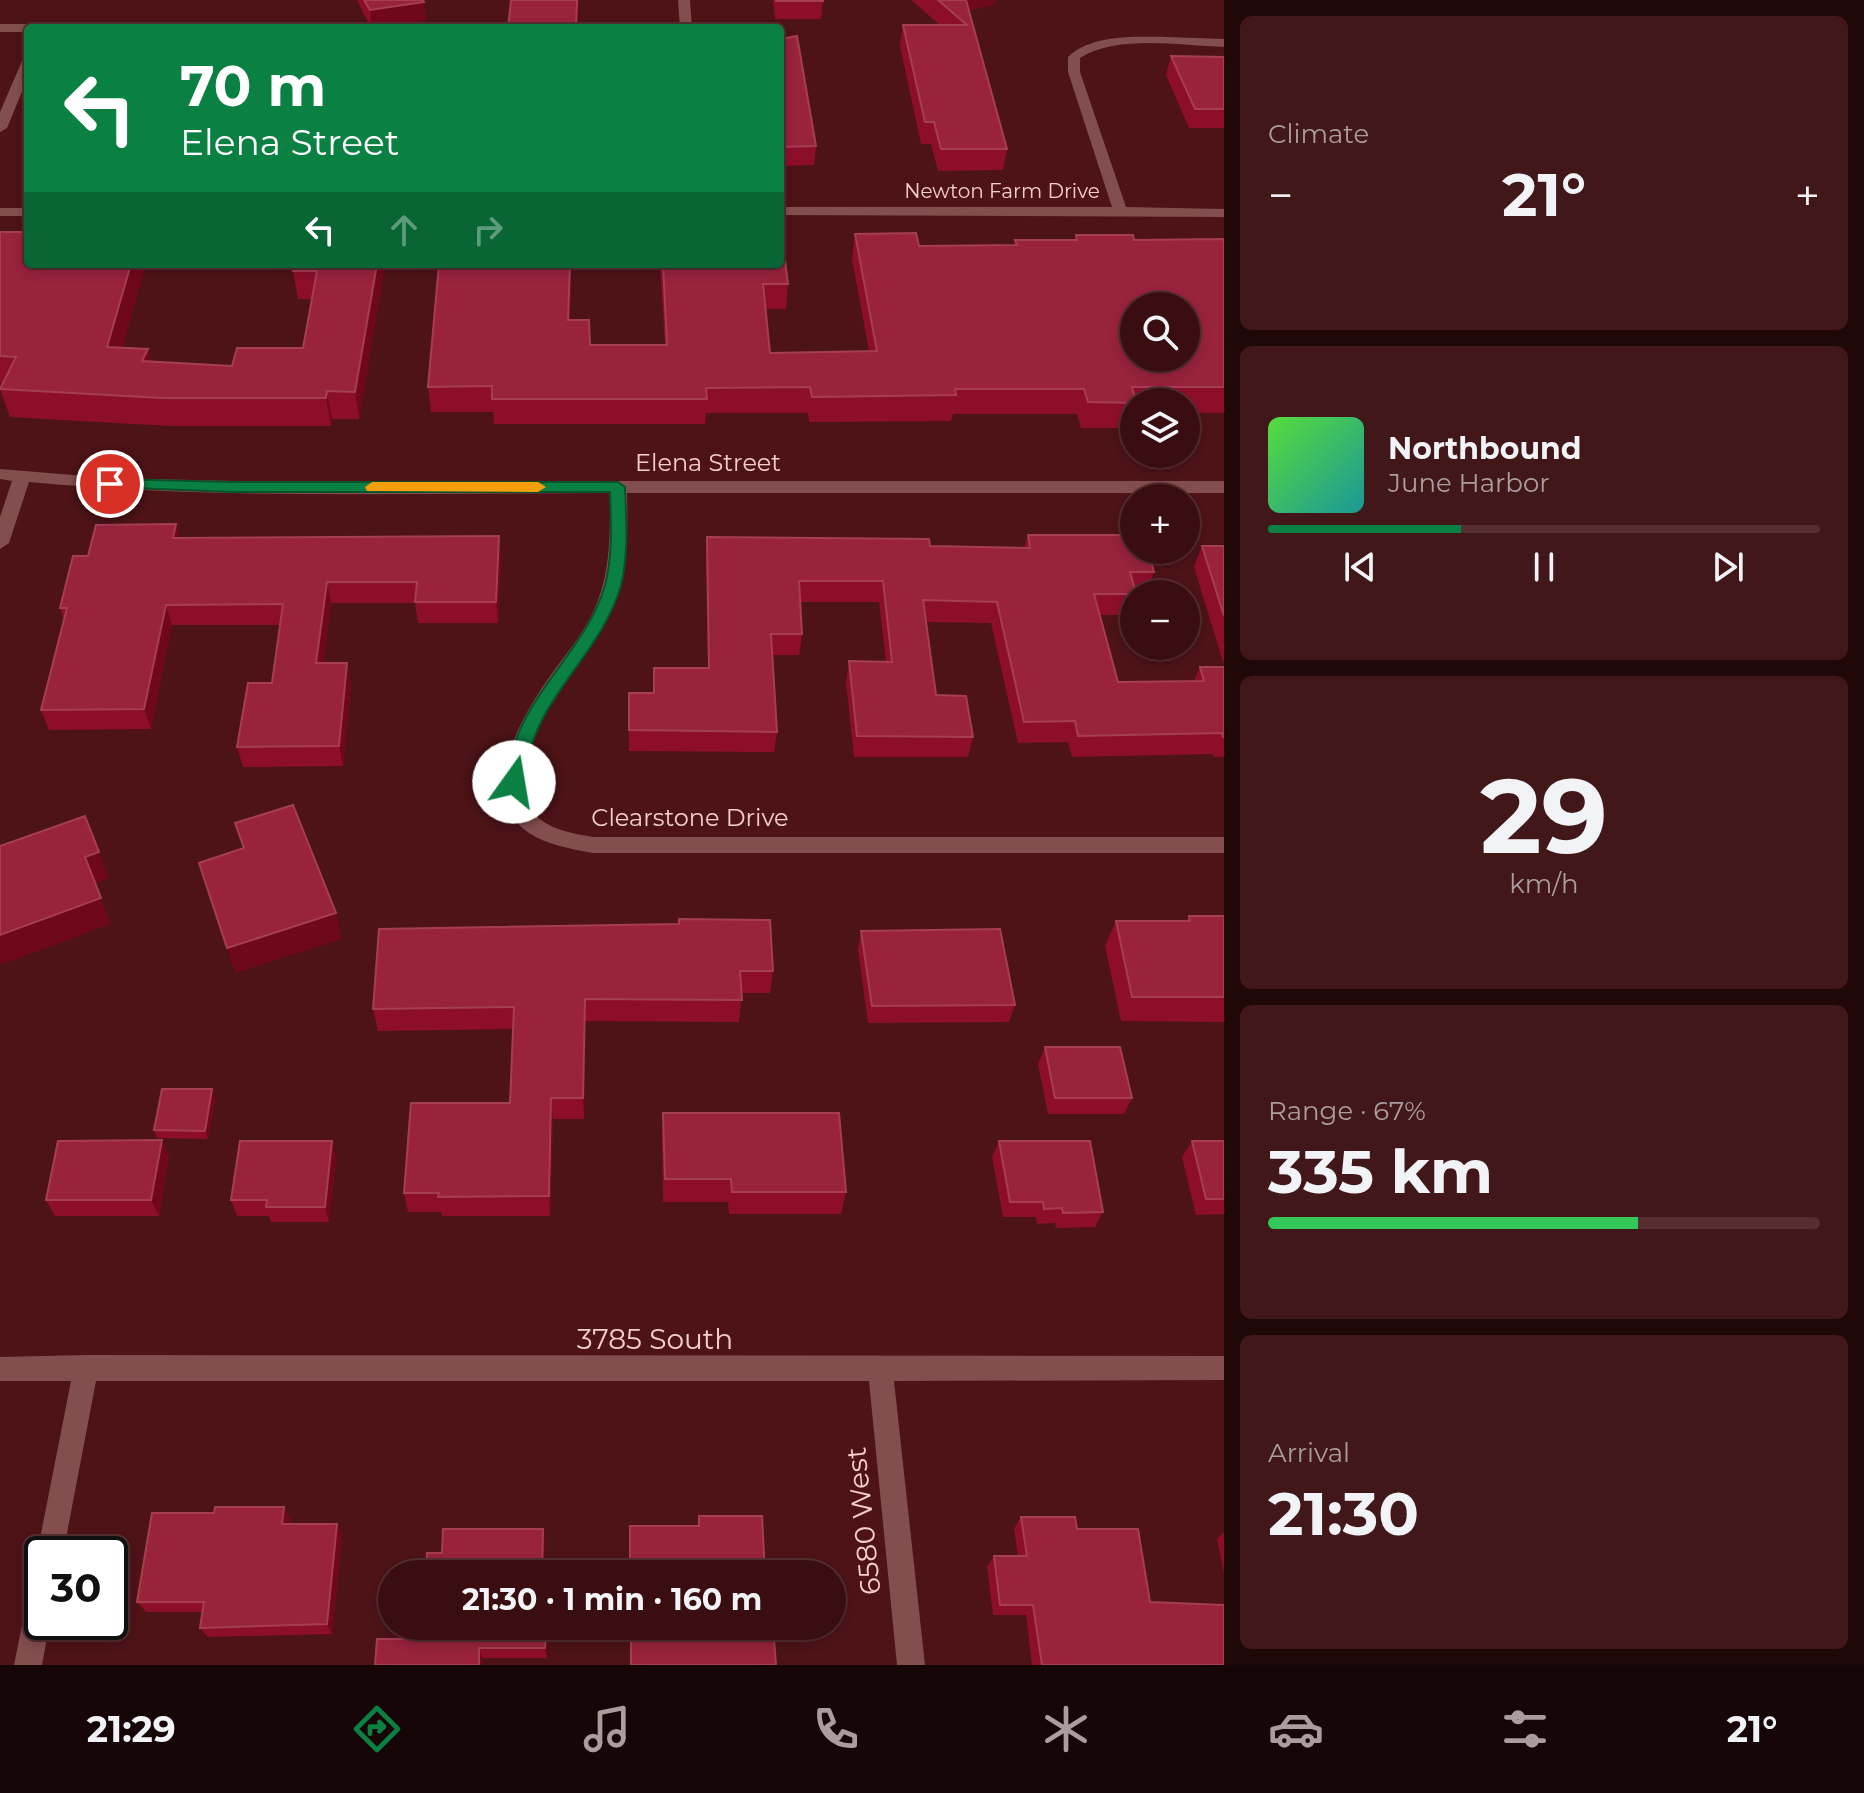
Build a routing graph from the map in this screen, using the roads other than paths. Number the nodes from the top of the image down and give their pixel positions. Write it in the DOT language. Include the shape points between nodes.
graph roads {
  1 [pos="684,0"];
  2 [pos="686,24"];
  3 [pos="0,28"];
  4 [pos="24,28"];
  5 [pos="1224,43"];
  6 [pos="24,71"];
  7 [pos="0,128"];
  8 [pos="784,211"];
  9 [pos="1120,211"];
  10 [pos="0,212"];
  11 [pos="24,212"];
  12 [pos="1224,213"];
  13 [pos="0,474"];
  14 [pos="22,477"];
  15 [pos="618,487"];
  16 [pos="1224,487"];
  17 [pos="0,543"];
  18 [pos="1224,845"];
  19 [pos="86,1367"];
  20 [pos="1224,1368"];
  21 [pos="0,1369"];
  22 [pos="880,1369"];
  23 [pos="53,1536"];
  24 [pos="33,1640"];
  25 [pos="28,1665"];
  26 [pos="911,1665"];
  1 -- 2 [label="street"];
  3 -- 4 [label="street"];
  5 -- 9 [label="street" via="1100,44 1074,57 1074,72"];
  6 -- 7 [label="street"];
  8 -- 9 [label="street, Newton Farm Drive"];
  9 -- 12 [label="street, Newton Farm Drive"];
  10 -- 11 [label="street"];
  13 -- 14 [label="street, Elena Street"];
  14 -- 15 [label="street, Elena Street" via="233,487"];
  14 -- 17 [label="street"];
  15 -- 16 [label="street, Elena Street"];
  15 -- 18 [label="street, Clearstone Drive" via="613,586 593,630 536,715 515,766 520,816 533,827 550,837 593,845"];
  19 -- 21 [label="street, 3785 South"];
  19 -- 22 [label="street, 3785 South"];
  19 -- 23 [label="street"];
  20 -- 22 [label="street, 3785 South"];
  22 -- 26 [label="street, 6580 West"];
  24 -- 25 [label="street"];
}
